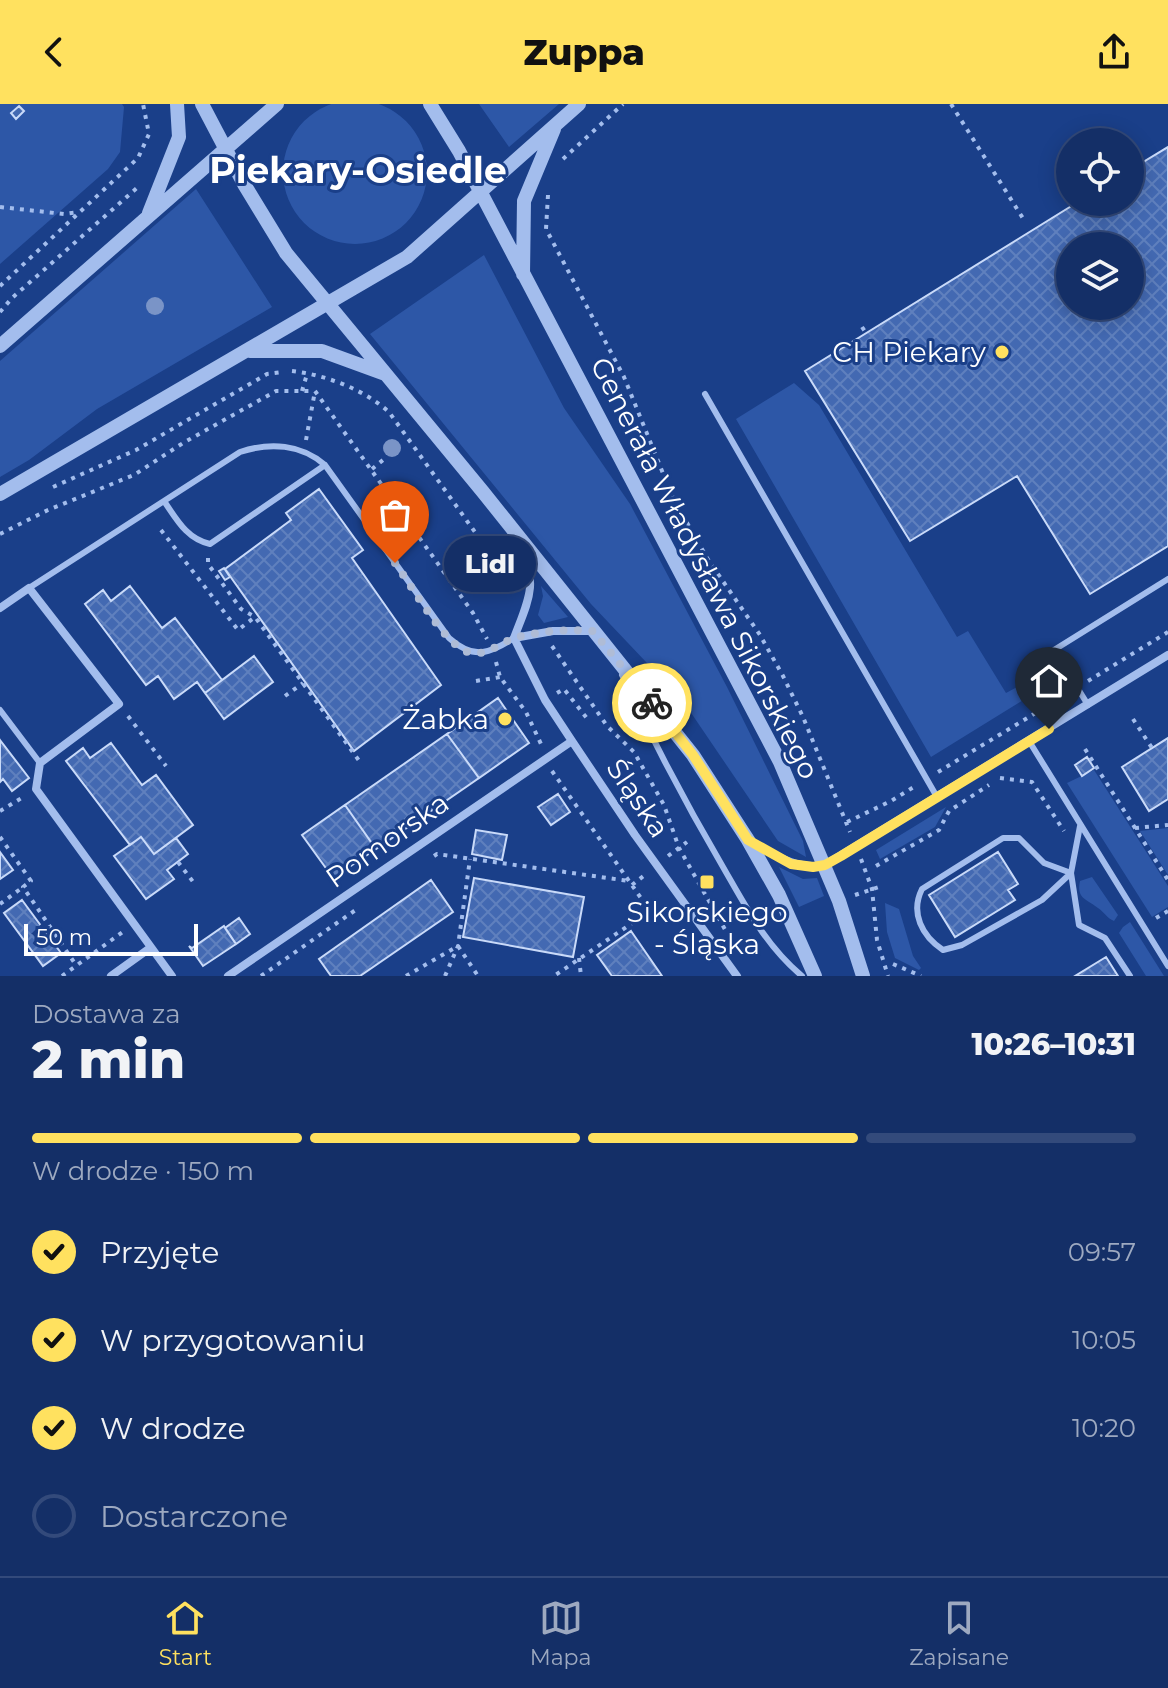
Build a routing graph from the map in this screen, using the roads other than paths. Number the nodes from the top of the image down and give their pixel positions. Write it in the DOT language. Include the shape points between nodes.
graph roads {
  1 [pos="177,104"];
  2 [pos="202,104"];
  3 [pos="277,104"];
  4 [pos="430,104"];
  5 [pos="579,104"];
  6 [pos="556,125"];
  7 [pos="225,148"];
  8 [pos="480,192"];
  9 [pos="147,217"];
  10 [pos="523,276"];
  11 [pos="329,304"];
  12 [pos="0,346"];
  13 [pos="246,351"];
  14 [pos="387,374"];
  15 [pos="705,394"];
  16 [pos="325,465"];
  17 [pos="0,494"];
  18 [pos="164,501"];
  19 [pos="510,528"];
  20 [pos="1168,579"];
  21 [pos="29,588"];
  22 [pos="0,608"];
  23 [pos="593,631"];
  24 [pos="514,638"];
  25 [pos="612,654"];
  26 [pos="1168,655"];
  27 [pos="1088,705"];
  28 [pos="0,710"];
  29 [pos="572,741"];
  30 [pos="1029,741"];
  31 [pos="40,763"];
  32 [pos="937,797"];
  33 [pos="1080,826"];
  34 [pos="748,840"];
  35 [pos="825,865"];
  36 [pos="1071,873"];
  37 [pos="150,948"];
  38 [pos="1168,966"];
  39 [pos="111,976"];
  40 [pos="172,976"];
  41 [pos="228,976"];
  42 [pos="737,976"];
  43 [pos="802,976"];
  44 [pos="815,976"];
  45 [pos="863,976"];
  46 [pos="1130,976"];
  1 -- 9 [label="street" via="176,152"];
  2 -- 7 [label="street"];
  3 -- 7 [label="street"];
  4 -- 8 [label="street, Generała Władysława Sikorskiego"];
  5 -- 6 [label="street"];
  6 -- 8 [label="street"];
  6 -- 10 [label="street" via="524,201"];
  7 -- 9 [label="street"];
  7 -- 11 [label="street" via="286,253"];
  8 -- 10 [label="street, Generała Władysława Sikorskiego"];
  8 -- 11 [label="street" via="407,257"];
  9 -- 12 [label="street"];
  10 -- 35 [label="street, Generała Władysława Sikorskiego" via="780,762"];
  11 -- 13 [label="street"];
  11 -- 14 [label="street"];
  13 -- 14 [label="street" via="322,351"];
  13 -- 17 [label="street"];
  14 -- 19 [label="street"];
  15 -- 32 [label="lane"];
  16 -- 18 [label="lane" via="289,447 255,447"];
  16 -- 18 [label="lane" via="210,544 188,534"];
  16 -- 24 [label="lane" via="462,650 493,651"];
  18 -- 21 [label="lane"];
  19 -- 23 [label="street"];
  19 -- 24 [label="street" via="532,582"];
  20 -- 27 [label="lane" via="1054,650"];
  21 -- 22 [label="street"];
  21 -- 31 [label="street" via="119,704"];
  23 -- 24 [label="street" via="570,629"];
  23 -- 25 [label="street"];
  24 -- 29 [label="street, Śląska"];
  25 -- 34 [label="street" via="693,755"];
  25 -- 43 [label="lane" via="671,779 729,878 762,933"];
  26 -- 27 [label="street"];
  27 -- 30 [label="street"];
  28 -- 31 [label="lane"];
  29 -- 41 [label="street, Pomorska"];
  29 -- 42 [label="street, Śląska"];
  30 -- 32 [label="street"];
  30 -- 33 [label="lane"];
  31 -- 37 [label="street" via="36,789"];
  32 -- 35 [label="street"];
  33 -- 36 [label="lane"];
  33 -- 38 [label="lane"];
  34 -- 35 [label="street" via="791,864"];
  34 -- 44 [label="street"];
  35 -- 45 [label="street, Generała Władysława Sikorskiego"];
  36 -- 36 [label="lane" via="1044,863 1019,838 1003,838 922,889 915,903 918,920 931,942 943,950 962,945 1042,900"];
  36 -- 46 [label="lane" via="1079,925 1105,938"];
  37 -- 39 [label="street"];
  37 -- 40 [label="street"];
}
